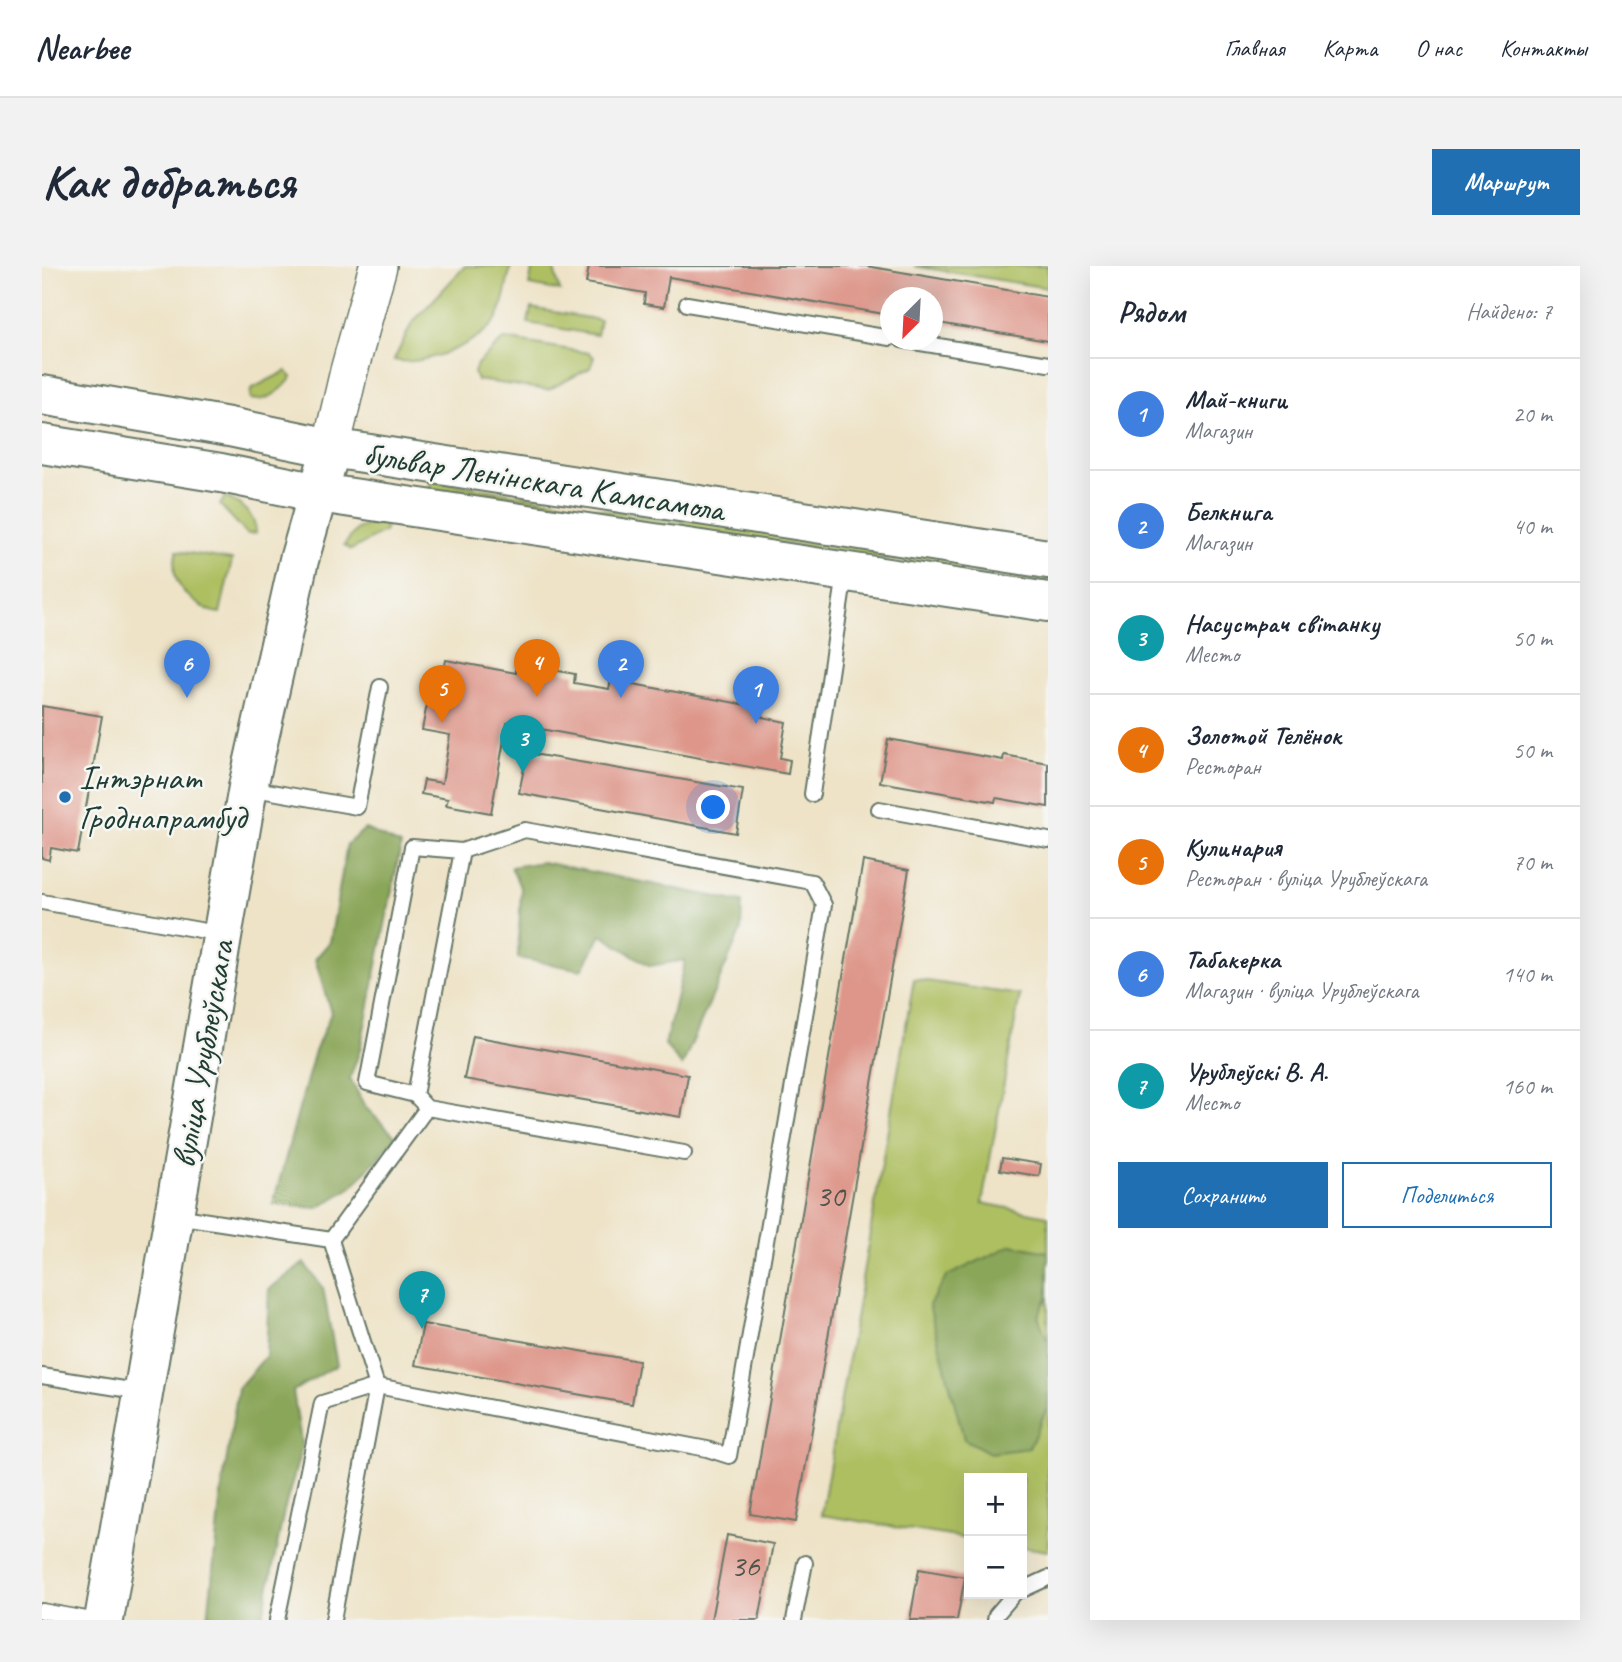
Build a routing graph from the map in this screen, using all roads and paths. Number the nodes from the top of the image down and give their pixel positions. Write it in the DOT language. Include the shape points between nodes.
graph roads {
  1 [pos="379,266"];
  2 [pos="687,304"];
  3 [pos="880,336"];
  4 [pos="943,347"];
  5 [pos="1048,364"];
  6 [pos="42,395"];
  7 [pos="42,444"];
  8 [pos="331,448"];
  9 [pos="319,493"];
  10 [pos="1048,559"];
  11 [pos="845,573"];
  12 [pos="1048,602"];
  13 [pos="380,687"];
  14 [pos="248,787"];
  15 [pos="812,794"];
  16 [pos="879,809"];
  17 [pos="1048,841"];
  18 [pos="462,850"];
  19 [pos="42,902"];
  20 [pos="223,934"];
  21 [pos="415,1095"];
  22 [pos="427,1108"];
  23 [pos="684,1153"];
  24 [pos="175,1216"];
  25 [pos="331,1240"];
  26 [pos="42,1376"];
  27 [pos="377,1386"];
  28 [pos="144,1392"];
  29 [pos="805,1563"];
  30 [pos="1048,1578"];
  31 [pos="1027,1588"];
  32 [pos="1010,1599"];
  33 [pos="42,1611"];
  34 [pos="92,1620"];
  35 [pos="104,1620"];
  36 [pos="277,1620"];
  37 [pos="333,1620"];
  38 [pos="794,1620"];
  39 [pos="995,1620"];
  1 -- 8 [label="street"];
  2 -- 3 [label="lane"];
  4 -- 5 [label="lane"];
  6 -- 8 [label="main road, бульвар Ленінскага Камсамола"];
  7 -- 9 [label="main road, бульвар Ленінскага Камсамола"];
  8 -- 9 [label="main road, вуліца Урублеўскага"];
  8 -- 10 [label="main road, бульвар Ленінскага Камсамола"];
  9 -- 11 [label="main road, бульвар Ленінскага Камсамола"];
  9 -- 14 [label="main road, вуліца Урублеўскага" via="299,560"];
  11 -- 12 [label="main road, бульвар Ленінскага Камсамола"];
  11 -- 15 [label="lane"];
  13 -- 14 [label="lane" via="357,807"];
  14 -- 20 [label="main road, вуліца Урублеўскага"];
  16 -- 17 [label="lane"];
  18 -- 21 [label="lane"];
  18 -- 21 [label="lane" via="412,847 369,1070 367,1083"];
  18 -- 27 [label="lane" via="525,830 812,882 824,905 729,1456"];
  19 -- 20 [label="lane"];
  20 -- 24 [label="main road, вуліца Урублеўскага"];
  21 -- 22 [label="lane"];
  22 -- 23 [label="lane"];
  22 -- 25 [label="lane"];
  24 -- 25 [label="lane"];
  24 -- 28 [label="main road, вуліца Урублеўскага"];
  25 -- 27 [label="lane"];
  26 -- 28 [label="lane"];
  27 -- 36 [label="lane" via="322,1403"];
  27 -- 37 [label="lane"];
  28 -- 35 [label="main road, вуліца Урублеўскага"];
  29 -- 38 [label="lane"];
  30 -- 31 [label="lane"];
  32 -- 39 [label="lane"];
  33 -- 34 [label="lane"];
}
